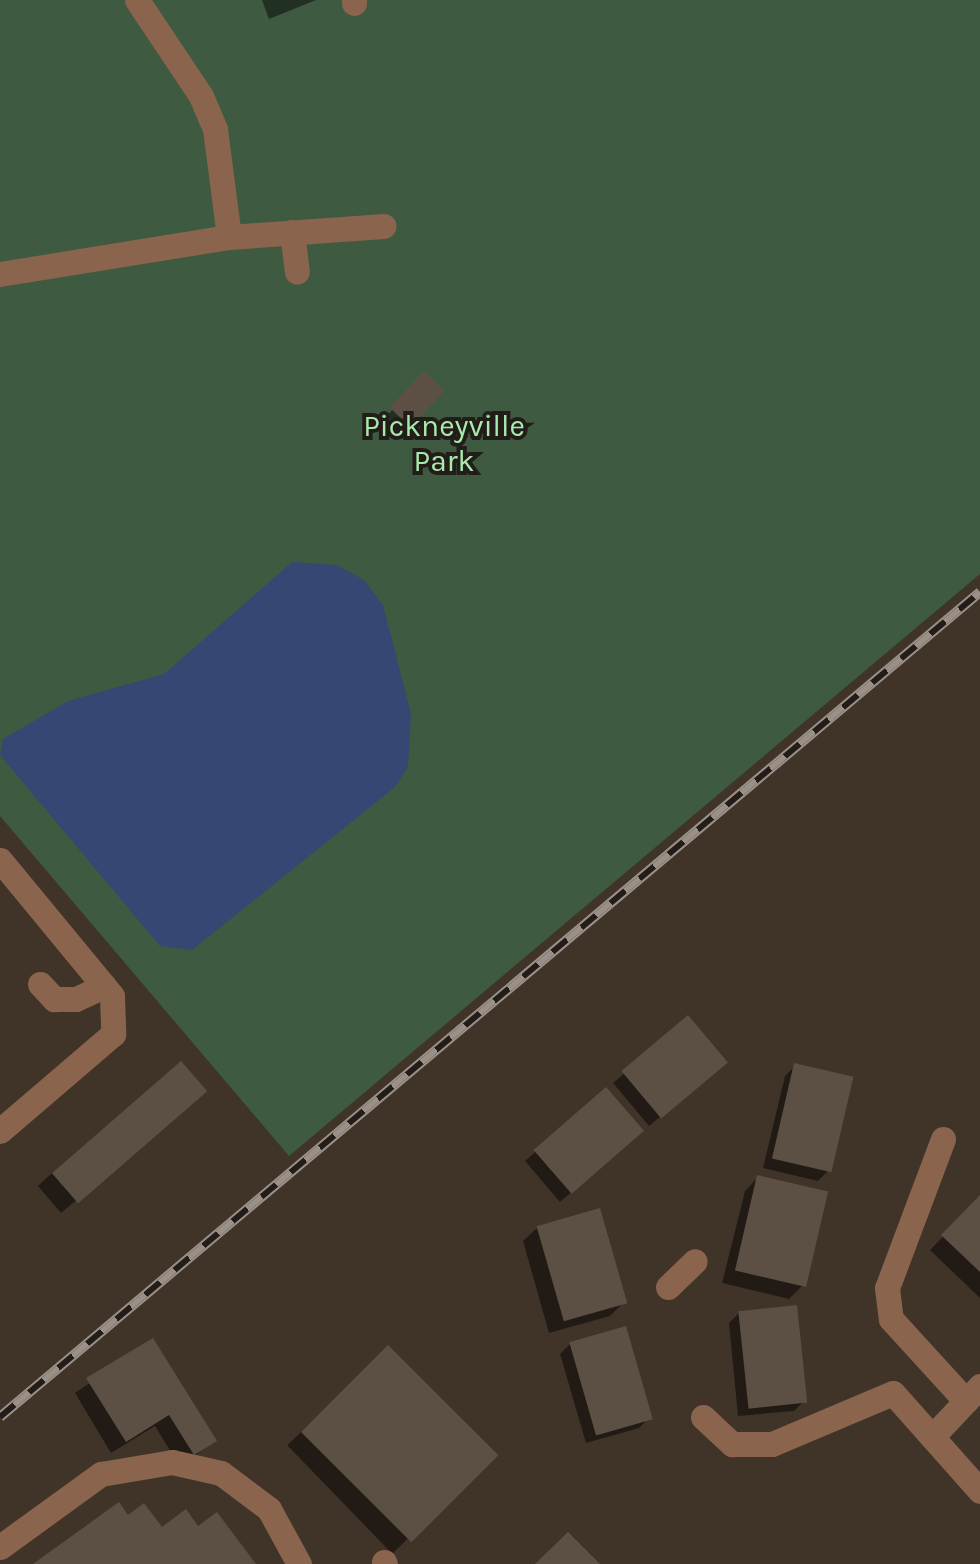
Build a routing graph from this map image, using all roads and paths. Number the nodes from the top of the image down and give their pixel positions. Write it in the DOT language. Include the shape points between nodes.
graph roads {
  1 [pos="137,0"];
  2 [pos="384,226"];
  3 [pos="292,232"];
  4 [pos="229,237"];
  5 [pos="296,272"];
  6 [pos="0,274"];
  7 [pos="0,860"];
  8 [pos="40,984"];
  9 [pos="104,986"];
  10 [pos="0,1131"];
  11 [pos="942,1139"];
  12 [pos="695,1261"];
  13 [pos="668,1287"];
  14 [pos="973,1394"];
  15 [pos="703,1417"];
  16 [pos="932,1437"];
  17 [pos="980,1491"];
  18 [pos="0,1548"];
  19 [pos="299,1564"];
  1 -- 4 [label="street" via="201,96 215,129"];
  2 -- 3 [label="street"];
  3 -- 4 [label="street"];
  3 -- 5 [label="street"];
  4 -- 6 [label="street"];
  7 -- 9 [label="street"];
  8 -- 9 [label="street" via="54,999 76,1000"];
  9 -- 10 [label="street" via="112,996 113,1034"];
  11 -- 14 [label="street" via="887,1288 891,1319"];
  12 -- 13 [label="street"];
  14 -- 16 [label="street"];
  15 -- 16 [label="street" via="732,1444 772,1444 893,1393"];
  16 -- 17 [label="street"];
  18 -- 19 [label="street" via="101,1474 172,1462 221,1473 269,1509"];
}
